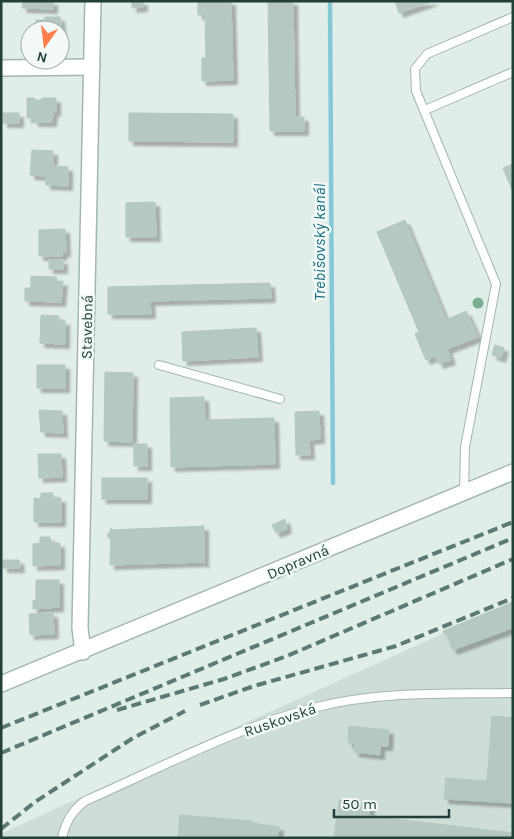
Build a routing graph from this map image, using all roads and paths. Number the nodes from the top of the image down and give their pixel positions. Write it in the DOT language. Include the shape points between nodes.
graph roads {
  1 [pos="93,1"];
  2 [pos="513,17"];
  3 [pos="92,67"];
  4 [pos="1,68"];
  5 [pos="513,72"];
  6 [pos="425,110"];
  7 [pos="159,365"];
  8 [pos="280,399"];
  9 [pos="513,472"];
  10 [pos="464,493"];
  11 [pos="83,652"];
  12 [pos="1,684"];
  13 [pos="513,693"];
  14 [pos="62,838"];
  1 -- 3 [label="street, Stavebná"];
  2 -- 6 [label="lane" via="427,54 415,69 416,91"];
  3 -- 4 [label="street"];
  3 -- 11 [label="street, Stavebná" via="80,628"];
  5 -- 6 [label="lane"];
  6 -- 10 [label="lane" via="496,284 465,447"];
  7 -- 8 [label="lane"];
  9 -- 10 [label="street, Dopravná"];
  10 -- 11 [label="street, Dopravná"];
  11 -- 12 [label="street, Dopravná"];
  13 -- 14 [label="lane, Ruskovská" via="412,694 316,707 228,738 85,801 74,809"];
}
